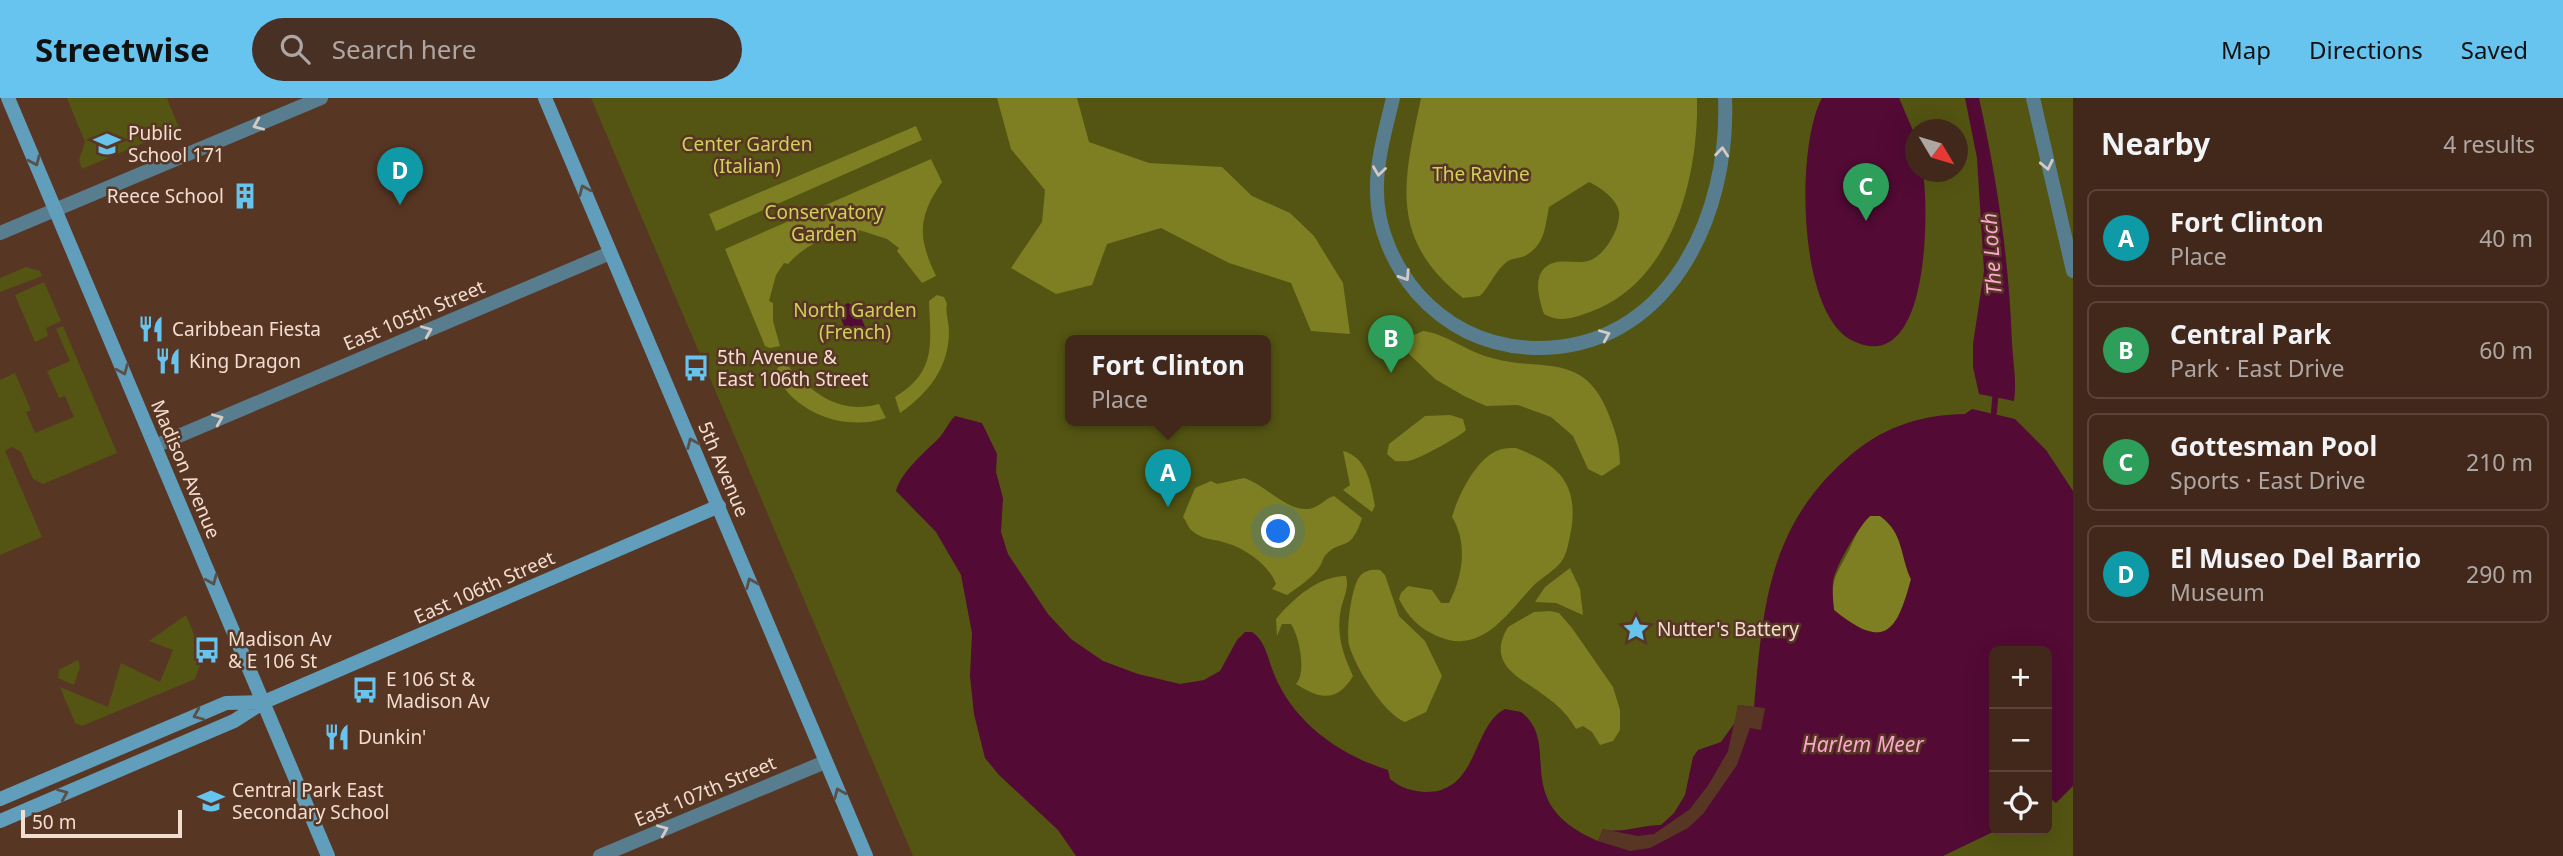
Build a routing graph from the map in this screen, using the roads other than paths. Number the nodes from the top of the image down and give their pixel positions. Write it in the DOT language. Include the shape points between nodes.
graph roads {
  1 [pos="8,98"];
  2 [pos="321,98"];
  3 [pos="545,98"];
  4 [pos="1394,98"];
  5 [pos="1725,98"];
  6 [pos="2033,98"];
  7 [pos="56,210"];
  8 [pos="0,233"];
  9 [pos="611,253"];
  10 [pos="2073,271"];
  11 [pos="155,446"];
  12 [pos="719,506"];
  13 [pos="264,702"];
  14 [pos="825,762"];
  15 [pos="0,799"];
  16 [pos="0,821"];
  17 [pos="328,856"];
  18 [pos="600,856"];
  19 [pos="866,856"];
  1 -- 7 [label="main road, Madison Avenue, one-way"];
  2 -- 7 [label="street, one-way"];
  9 -- 3 [label="main road, 5th Avenue, one-way"];
  4 -- 5 [label="street, one-way" via="1377,193 1382,226 1400,269 1430,306 1470,335 1542,348 1580,344 1619,328 1651,305 1680,272 1717,187"];
  6 -- 10 [label="street, one-way"];
  7 -- 8 [label="street"];
  7 -- 11 [label="main road, Madison Avenue, one-way"];
  11 -- 9 [label="street, East 105th Street, one-way"];
  12 -- 9 [label="main road, 5th Avenue, one-way"];
  11 -- 13 [label="main road, Madison Avenue, one-way"];
  12 -- 13 [label="main road, East 106th Street"];
  14 -- 12 [label="main road, 5th Avenue, one-way"];
  13 -- 15 [label="main road, East 106th Street, one-way" via="226,703"];
  16 -- 13 [label="main road, East 106th Street, one-way" via="234,721"];
  13 -- 17 [label="main road, Madison Avenue"];
  18 -- 14 [label="street, East 107th Street, one-way"];
  19 -- 14 [label="main road, 5th Avenue, one-way"];
}
